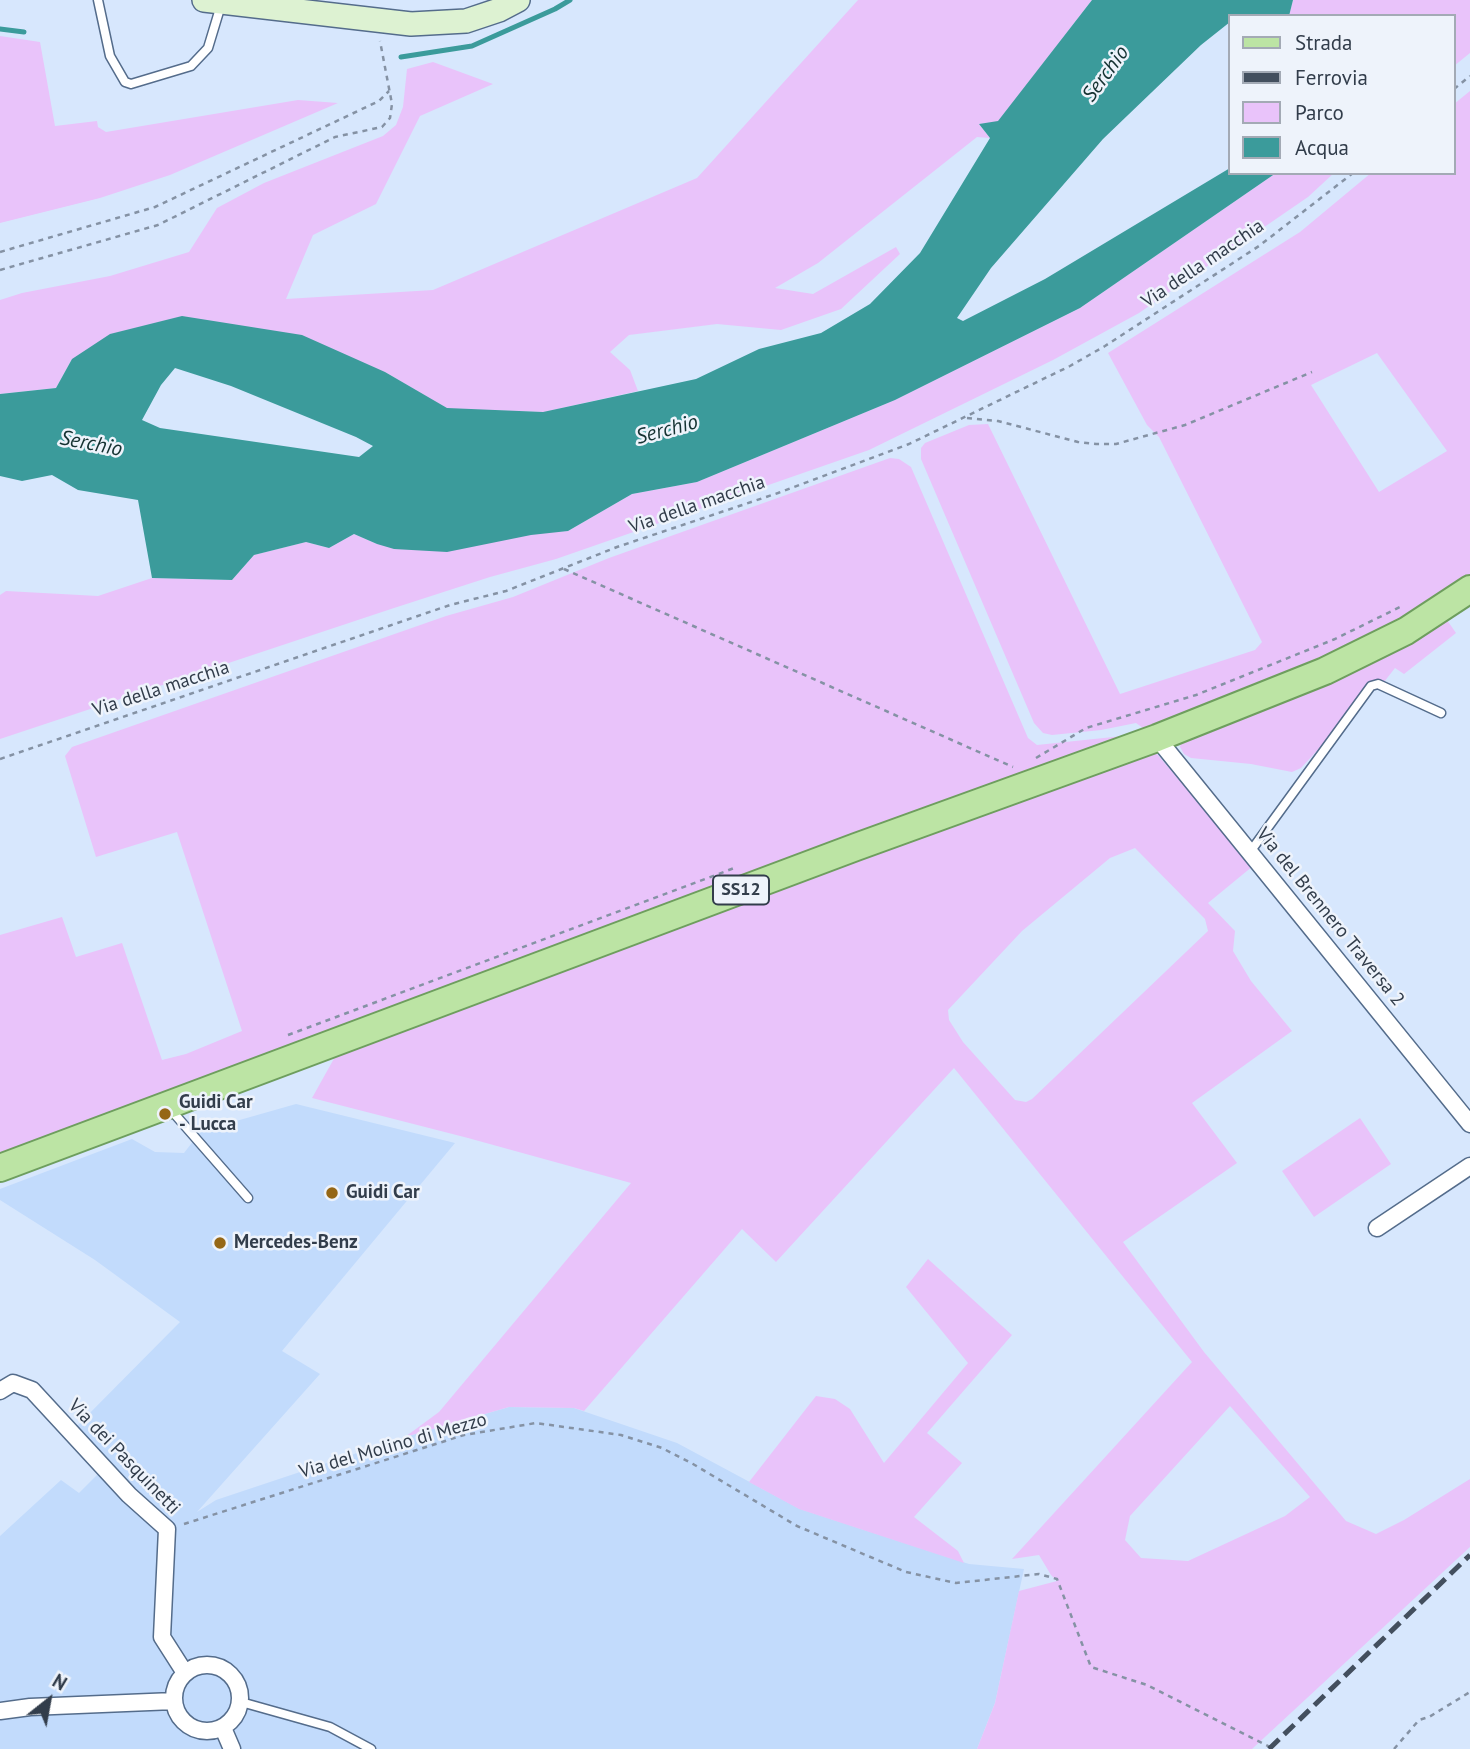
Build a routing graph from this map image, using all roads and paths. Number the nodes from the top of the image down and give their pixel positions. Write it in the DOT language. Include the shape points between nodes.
graph roads {
  1 [pos="98,0"];
  2 [pos="518,0"];
  3 [pos="213,1"];
  4 [pos="376,21"];
  5 [pos="1470,76"];
  6 [pos="1456,87"];
  7 [pos="389,90"];
  8 [pos="1350,175"];
  9 [pos="0,252"];
  10 [pos="0,270"];
  11 [pos="1312,372"];
  12 [pos="967,418"];
  13 [pos="564,569"];
  14 [pos="1470,589"];
  15 [pos="1406,605"];
  16 [pos="1441,713"];
  17 [pos="1157,737"];
  18 [pos="0,759"];
  19 [pos="1033,759"];
  20 [pos="1003,773"];
  21 [pos="1250,852"];
  22 [pos="742,865"];
  23 [pos="284,1037"];
  24 [pos="167,1105"];
  25 [pos="1470,1124"];
  26 [pos="1470,1166"];
  27 [pos="0,1168"];
  28 [pos="248,1198"];
  29 [pos="1377,1228"];
  30 [pos="0,1391"];
  31 [pos="167,1529"];
  32 [pos="185,1674"];
  33 [pos="1470,1692"];
  34 [pos="174,1701"];
  35 [pos="241,1702"];
  36 [pos="0,1711"];
  37 [pos="223,1728"];
  38 [pos="232,1749"];
  39 [pos="371,1749"];
  40 [pos="1274,1749"];
  41 [pos="1394,1749"];
  1 -- 3 [label="lane" via="110,56 125,82 131,84 191,66 208,48"];
  2 -- 4 [label="main road" via="466,21"];
  3 -- 4 [label="main road"];
  4 -- 7 [label="path"];
  5 -- 6 [label="path"];
  7 -- 9 [label="path" via="379,101 155,206"];
  7 -- 10 [label="path" via="390,117 382,127 335,137 158,225"];
  8 -- 12 [label="path, Via della macchia" via="1259,246 1105,346"];
  11 -- 12 [label="path" via="1185,425 1116,443 1078,442 1006,422"];
  12 -- 13 [label="path, Via della macchia" via="896,450"];
  13 -- 18 [label="path, Via della macchia"];
  13 -- 20 [label="path" via="1016,768"];
  14 -- 17 [label="main road, SS12" via="1406,631 1325,671"];
  15 -- 19 [label="path" via="1196,695 1086,729"];
  16 -- 21 [label="lane" via="1378,684 1371,686"];
  17 -- 21 [label="street, Via del Brennero Traversa 2"];
  17 -- 24 [label="main road, SS12"];
  21 -- 25 [label="street, Via del Brennero Traversa 2"];
  22 -- 23 [label="path"];
  24 -- 27 [label="main road, SS12"];
  24 -- 28 [label="lane"];
  26 -- 29 [label="street"];
  30 -- 31 [label="street, Via dei Pasquinetti" via="13,1383 32,1390 129,1495"];
  31 -- 32 [label="street, Via dei Pasquinetti" via="162,1637"];
  31 -- 40 [label="path, Via del Molino di Mezzo" via="464,1435 537,1423 621,1435 663,1448 797,1527 906,1572 956,1583 1039,1574 1057,1579 1091,1667 1147,1685"];
  32 -- 34 [label="street"];
  32 -- 35 [label="street" via="194,1667 217,1666 228,1671 240,1690"];
  33 -- 41 [label="path" via="1419,1720"];
  34 -- 36 [label="street"];
  34 -- 37 [label="street" via="191,1727 201,1731"];
  35 -- 37 [label="street"];
  35 -- 39 [label="lane" via="330,1727"];
  37 -- 38 [label="street"];
}
